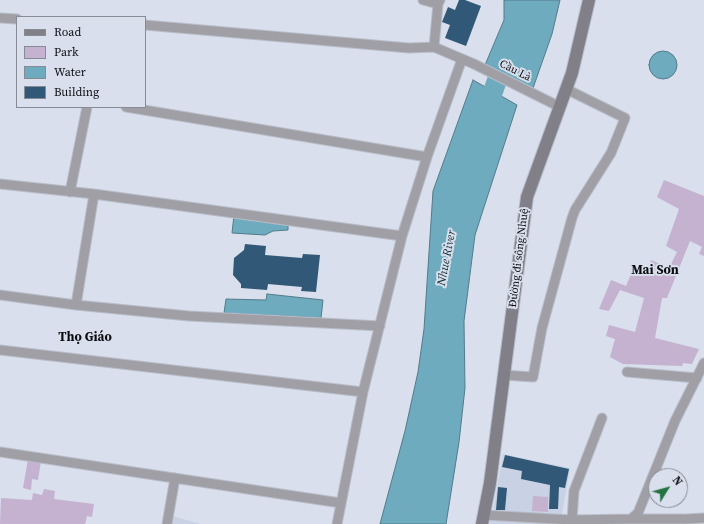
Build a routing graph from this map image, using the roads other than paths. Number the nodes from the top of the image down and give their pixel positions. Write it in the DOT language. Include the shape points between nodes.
graph roads {
  1 [pos="423,0"];
  2 [pos="589,0"];
  3 [pos="439,2"];
  4 [pos="0,18"];
  5 [pos="16,19"];
  6 [pos="146,25"];
  7 [pos="434,47"];
  8 [pos="462,59"];
  9 [pos="566,89"];
  10 [pos="560,107"];
  11 [pos="88,108"];
  12 [pos="132,108"];
  13 [pos="427,157"];
  14 [pos="0,184"];
  15 [pos="70,192"];
  16 [pos="94,194"];
  17 [pos="402,236"];
  18 [pos="0,295"];
  19 [pos="76,305"];
  20 [pos="380,326"];
  21 [pos="0,350"];
  22 [pos="704,363"];
  23 [pos="627,372"];
  24 [pos="504,375"];
  25 [pos="697,378"];
  26 [pos="364,392"];
  27 [pos="602,418"];
  28 [pos="0,452"];
  29 [pos="175,478"];
  30 [pos="341,503"];
  31 [pos="704,518"];
  32 [pos="631,519"];
  33 [pos="483,520"];
  34 [pos="572,520"];
  35 [pos="167,524"];
  36 [pos="337,524"];
  1 -- 3 [label="street"];
  2 -- 9 [label="street, Đường đi sông Nhuệ" via="572,74"];
  3 -- 7 [label="street"];
  4 -- 5 [label="street"];
  6 -- 7 [label="street" via="409,48"];
  7 -- 8 [label="street, Cầu Là"];
  8 -- 10 [label="street, Cầu Là"];
  8 -- 13 [label="street"];
  9 -- 10 [label="street, Đường đi sông Nhuệ"];
  9 -- 24 [label="street" via="625,118 611,153 572,218 542,328 533,377"];
  10 -- 24 [label="street, Đường đi sông Nhuệ" via="527,197"];
  11 -- 15 [label="street"];
  12 -- 13 [label="street"];
  13 -- 17 [label="street"];
  14 -- 15 [label="street"];
  15 -- 16 [label="street"];
  16 -- 17 [label="street"];
  16 -- 19 [label="street"];
  17 -- 20 [label="street"];
  18 -- 19 [label="street"];
  19 -- 20 [label="street" via="189,316"];
  20 -- 26 [label="street"];
  21 -- 26 [label="street"];
  22 -- 25 [label="street"];
  23 -- 25 [label="street"];
  24 -- 33 [label="street, Đường đi sông Nhuệ"];
  25 -- 32 [label="street" via="675,422 638,512"];
  26 -- 30 [label="street"];
  27 -- 34 [label="street" via="574,491"];
  28 -- 29 [label="street"];
  29 -- 30 [label="street"];
  29 -- 35 [label="street"];
  30 -- 36 [label="street"];
  31 -- 32 [label="street"];
  32 -- 34 [label="street"];
  33 -- 34 [label="street"];
}
